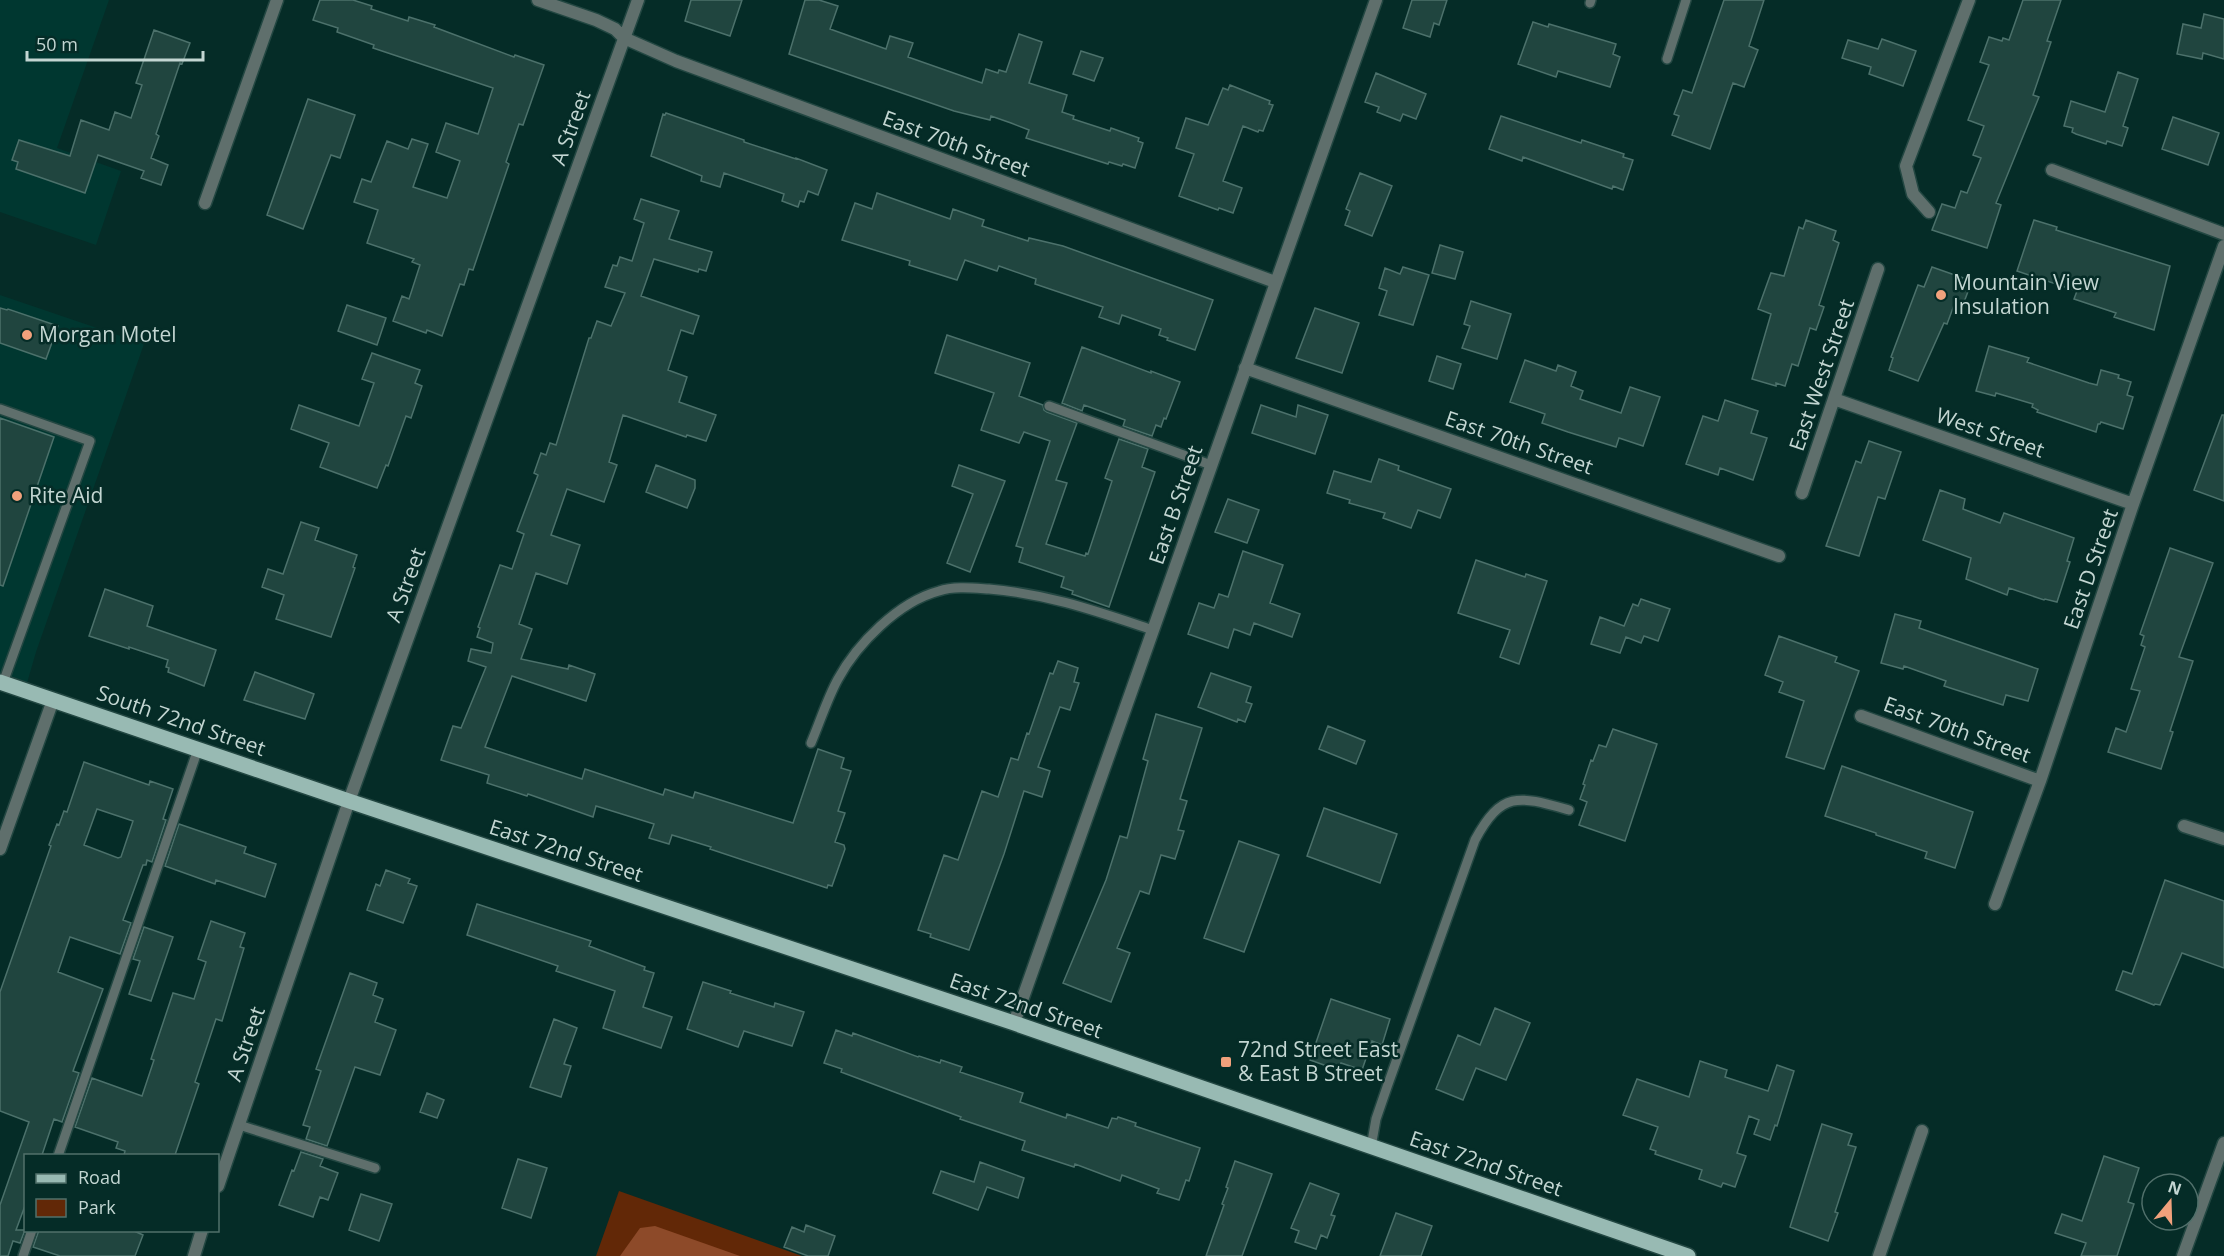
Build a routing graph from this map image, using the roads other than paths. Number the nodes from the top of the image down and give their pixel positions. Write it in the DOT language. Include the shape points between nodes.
graph roads {
  1 [pos="277,0"];
  2 [pos="538,0"];
  3 [pos="638,0"];
  4 [pos="1376,0"];
  5 [pos="1686,0"];
  6 [pos="1969,0"];
  7 [pos="624,38"];
  8 [pos="1667,59"];
  9 [pos="2052,170"];
  10 [pos="205,203"];
  11 [pos="1929,212"];
  12 [pos="2224,234"];
  13 [pos="2224,246"];
  14 [pos="1878,269"];
  15 [pos="1275,282"];
  16 [pos="1245,368"];
  17 [pos="1834,399"];
  18 [pos="1049,406"];
  19 [pos="0,409"];
  20 [pos="1211,465"];
  21 [pos="1802,493"];
  22 [pos="2133,504"];
  23 [pos="1779,556"];
  24 [pos="1153,630"];
  25 [pos="2,682"];
  26 [pos="53,700"];
  27 [pos="1861,716"];
  28 [pos="811,743"];
  29 [pos="198,750"];
  30 [pos="2040,781"];
  31 [pos="349,801"];
  32 [pos="1569,810"];
  33 [pos="2184,826"];
  34 [pos="2224,838"];
  35 [pos="0,849"];
  36 [pos="1995,904"];
  37 [pos="1014,1023"];
  38 [pos="239,1125"];
  39 [pos="1922,1131"];
  40 [pos="2224,1143"];
  41 [pos="1371,1147"];
  42 [pos="58,1154"];
  43 [pos="2221,1163"];
  44 [pos="375,1168"];
  45 [pos="219,1183"];
  46 [pos="31,1232"];
  47 [pos="201,1232"];
  48 [pos="23,1256"];
  49 [pos="194,1256"];
  50 [pos="1689,1256"];
  51 [pos="1879,1256"];
  52 [pos="2183,1256"];
  1 -- 10 [label="street"];
  2 -- 7 [label="street, East 70th Street" via="596,20"];
  3 -- 7 [label="street, A Street"];
  4 -- 15 [label="street, East B Street"];
  5 -- 8 [label="lane"];
  6 -- 11 [label="street" via="1906,166 1913,194"];
  7 -- 15 [label="street, East 70th Street" via="676,61"];
  7 -- 31 [label="street, A Street"];
  9 -- 12 [label="street"];
  13 -- 22 [label="street, East D Street"];
  14 -- 17 [label="street, East West Street"];
  15 -- 16 [label="street, East B Street"];
  16 -- 20 [label="street, East B Street"];
  16 -- 23 [label="street, East 70th Street"];
  17 -- 21 [label="street, East West Street"];
  17 -- 22 [label="street, West Street"];
  18 -- 20 [label="lane"];
  19 -- 25 [label="lane" via="90,441"];
  20 -- 24 [label="street, East B Street"];
  22 -- 30 [label="street, East D Street"];
  24 -- 28 [label="lane" via="1074,603 1017,592 968,588 939,591 882,624 860,647 838,680"];
  24 -- 37 [label="street, East B Street"];
  25 -- 26 [label="main road, South 72nd Street"];
  26 -- 29 [label="main road, South 72nd Street"];
  26 -- 35 [label="street"];
  27 -- 30 [label="street, East 70th Street"];
  29 -- 31 [label="main road, South 72nd Street"];
  29 -- 42 [label="lane"];
  30 -- 36 [label="street, East D Street"];
  31 -- 37 [label="main road, East 72nd Street"];
  31 -- 38 [label="street, A Street"];
  32 -- 41 [label="lane" via="1537,801 1513,800 1494,809 1483,826 1387,1087"];
  33 -- 34 [label="street"];
  37 -- 41 [label="main road, East 72nd Street"];
  38 -- 44 [label="lane"];
  38 -- 45 [label="street, A Street"];
  39 -- 51 [label="street"];
  40 -- 43 [label="street"];
  41 -- 50 [label="main road, East 72nd Street"];
  43 -- 52 [label="street"];
  46 -- 48 [label="lane"];
  47 -- 49 [label="street"];
}
